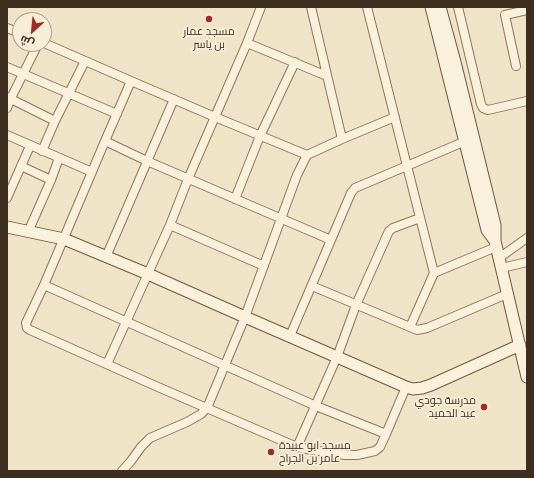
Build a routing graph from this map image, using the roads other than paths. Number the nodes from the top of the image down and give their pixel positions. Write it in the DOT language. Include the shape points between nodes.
graph roads {
  1 [pos="251,7"];
  2 [pos="312,7"];
  3 [pos="367,7"];
  4 [pos="431,7"];
  5 [pos="440,7"];
  6 [pos="458,7"];
  7 [pos="261,9"];
  8 [pos="527,10"];
  9 [pos="248,43"];
  10 [pos="52,47"];
  11 [pos="34,52"];
  12 [pos="84,61"];
  13 [pos="295,62"];
  14 [pos="516,66"];
  15 [pos="7,67"];
  16 [pos="24,74"];
  17 [pos="327,76"];
  18 [pos="131,81"];
  19 [pos="69,93"];
  20 [pos="9,97"];
  21 [pos="174,99"];
  22 [pos="527,101"];
  23 [pos="7,108"];
  24 [pos="117,114"];
  25 [pos="215,117"];
  26 [pos="395,117"];
  27 [pos="55,121"];
  28 [pos="7,135"];
  29 [pos="260,136"];
  30 [pos="342,139"];
  31 [pos="469,140"];
  32 [pos="105,142"];
  33 [pos="30,146"];
  34 [pos="42,151"];
  35 [pos="307,154"];
  36 [pos="59,158"];
  37 [pos="147,161"];
  38 [pos="21,166"];
  39 [pos="408,166"];
  40 [pos="92,172"];
  41 [pos="188,179"];
  42 [pos="51,180"];
  43 [pos="9,188"];
  44 [pos="7,198"];
  45 [pos="235,199"];
  46 [pos="281,218"];
  47 [pos="420,218"];
  48 [pos="170,225"];
  49 [pos="7,227"];
  50 [pos="28,232"];
  51 [pos="527,238"];
  52 [pos="64,239"];
  53 [pos="331,240"];
  54 [pos="495,244"];
  55 [pos="106,257"];
  56 [pos="527,262"];
  57 [pos="500,263"];
  58 [pos="264,266"];
  59 [pos="434,273"];
  60 [pos="148,274"];
  61 [pos="44,285"];
  62 [pos="312,286"];
  63 [pos="507,294"];
  64 [pos="356,305"];
  65 [pos="245,318"];
  66 [pos="126,322"];
  67 [pos="410,327"];
  68 [pos="290,336"];
  69 [pos="523,344"];
  70 [pos="337,357"];
  71 [pos="107,364"];
  72 [pos="226,365"];
  73 [pos="527,377"];
  74 [pos="406,387"];
  75 [pos="316,406"];
  76 [pos="207,408"];
  77 [pos="386,434"];
  78 [pos="297,447"];
  79 [pos="122,471"];
  1 -- 7 [label="street"];
  2 -- 17 [label="street"];
  3 -- 26 [label="street"];
  4 -- 31 [label="main road"];
  5 -- 31 [label="main road" via="456,69"];
  6 -- 22 [label="street" via="481,104 488,110"];
  7 -- 9 [label="street"];
  8 -- 14 [label="street" via="505,15"];
  9 -- 13 [label="street"];
  9 -- 25 [label="street"];
  10 -- 12 [label="street"];
  11 -- 16 [label="street"];
  12 -- 18 [label="street"];
  12 -- 19 [label="street"];
  13 -- 17 [label="street"];
  13 -- 29 [label="street"];
  15 -- 16 [label="street"];
  16 -- 19 [label="street"];
  16 -- 20 [label="street"];
  17 -- 30 [label="street"];
  18 -- 21 [label="street"];
  18 -- 24 [label="street"];
  19 -- 24 [label="street"];
  19 -- 27 [label="street"];
  20 -- 23 [label="street"];
  20 -- 27 [label="street"];
  21 -- 25 [label="street"];
  21 -- 37 [label="street"];
  24 -- 32 [label="street"];
  25 -- 29 [label="street"];
  25 -- 41 [label="street"];
  26 -- 30 [label="street"];
  26 -- 39 [label="street"];
  27 -- 34 [label="street"];
  28 -- 33 [label="street"];
  29 -- 35 [label="street"];
  29 -- 45 [label="street"];
  30 -- 35 [label="street"];
  31 -- 39 [label="street"];
  31 -- 54 [label="main road" via="495,225"];
  32 -- 37 [label="street"];
  32 -- 40 [label="street"];
  33 -- 34 [label="street"];
  33 -- 38 [label="street"];
  34 -- 36 [label="street"];
  35 -- 46 [label="street"];
  36 -- 40 [label="street"];
  36 -- 42 [label="street"];
  37 -- 41 [label="street"];
  37 -- 55 [label="street"];
  38 -- 42 [label="street"];
  38 -- 43 [label="street"];
  39 -- 47 [label="street"];
  39 -- 53 [label="street" via="355,188"];
  40 -- 52 [label="street"];
  41 -- 45 [label="street"];
  41 -- 48 [label="street"];
  42 -- 50 [label="street"];
  43 -- 44 [label="street"];
  45 -- 46 [label="street"];
  46 -- 53 [label="street"];
  46 -- 58 [label="street"];
  47 -- 59 [label="street"];
  47 -- 64 [label="street" via="389,231"];
  48 -- 58 [label="street"];
  48 -- 60 [label="street"];
  49 -- 50 [label="main road"];
  50 -- 52 [label="main road"];
  51 -- 57 [label="street"];
  52 -- 55 [label="main road"];
  52 -- 61 [label="street"];
  53 -- 62 [label="street"];
  54 -- 57 [label="main road"];
  54 -- 59 [label="street"];
  55 -- 60 [label="main road"];
  56 -- 57 [label="street"];
  57 -- 63 [label="main road"];
  58 -- 65 [label="street"];
  59 -- 67 [label="street"];
  60 -- 65 [label="main road"];
  60 -- 66 [label="street"];
  61 -- 66 [label="street"];
  61 -- 71 [label="street" via="26,323 27,328"];
  62 -- 64 [label="street"];
  62 -- 68 [label="street"];
  63 -- 67 [label="street" via="427,328 417,330"];
  63 -- 69 [label="main road"];
  64 -- 67 [label="street"];
  64 -- 70 [label="street"];
  65 -- 68 [label="main road"];
  65 -- 72 [label="street"];
  66 -- 71 [label="street"];
  66 -- 72 [label="street"];
  68 -- 70 [label="main road"];
  69 -- 73 [label="main road"];
  69 -- 74 [label="main road" via="422,388"];
  70 -- 74 [label="main road"];
  70 -- 75 [label="street"];
  71 -- 76 [label="street"];
  72 -- 75 [label="street"];
  72 -- 76 [label="street"];
  74 -- 77 [label="street"];
  75 -- 77 [label="street"];
  75 -- 78 [label="street"];
  76 -- 78 [label="street"];
  76 -- 79 [label="street" via="187,422 150,438"];
  77 -- 78 [label="street" via="380,447 375,451 356,455"];
}
